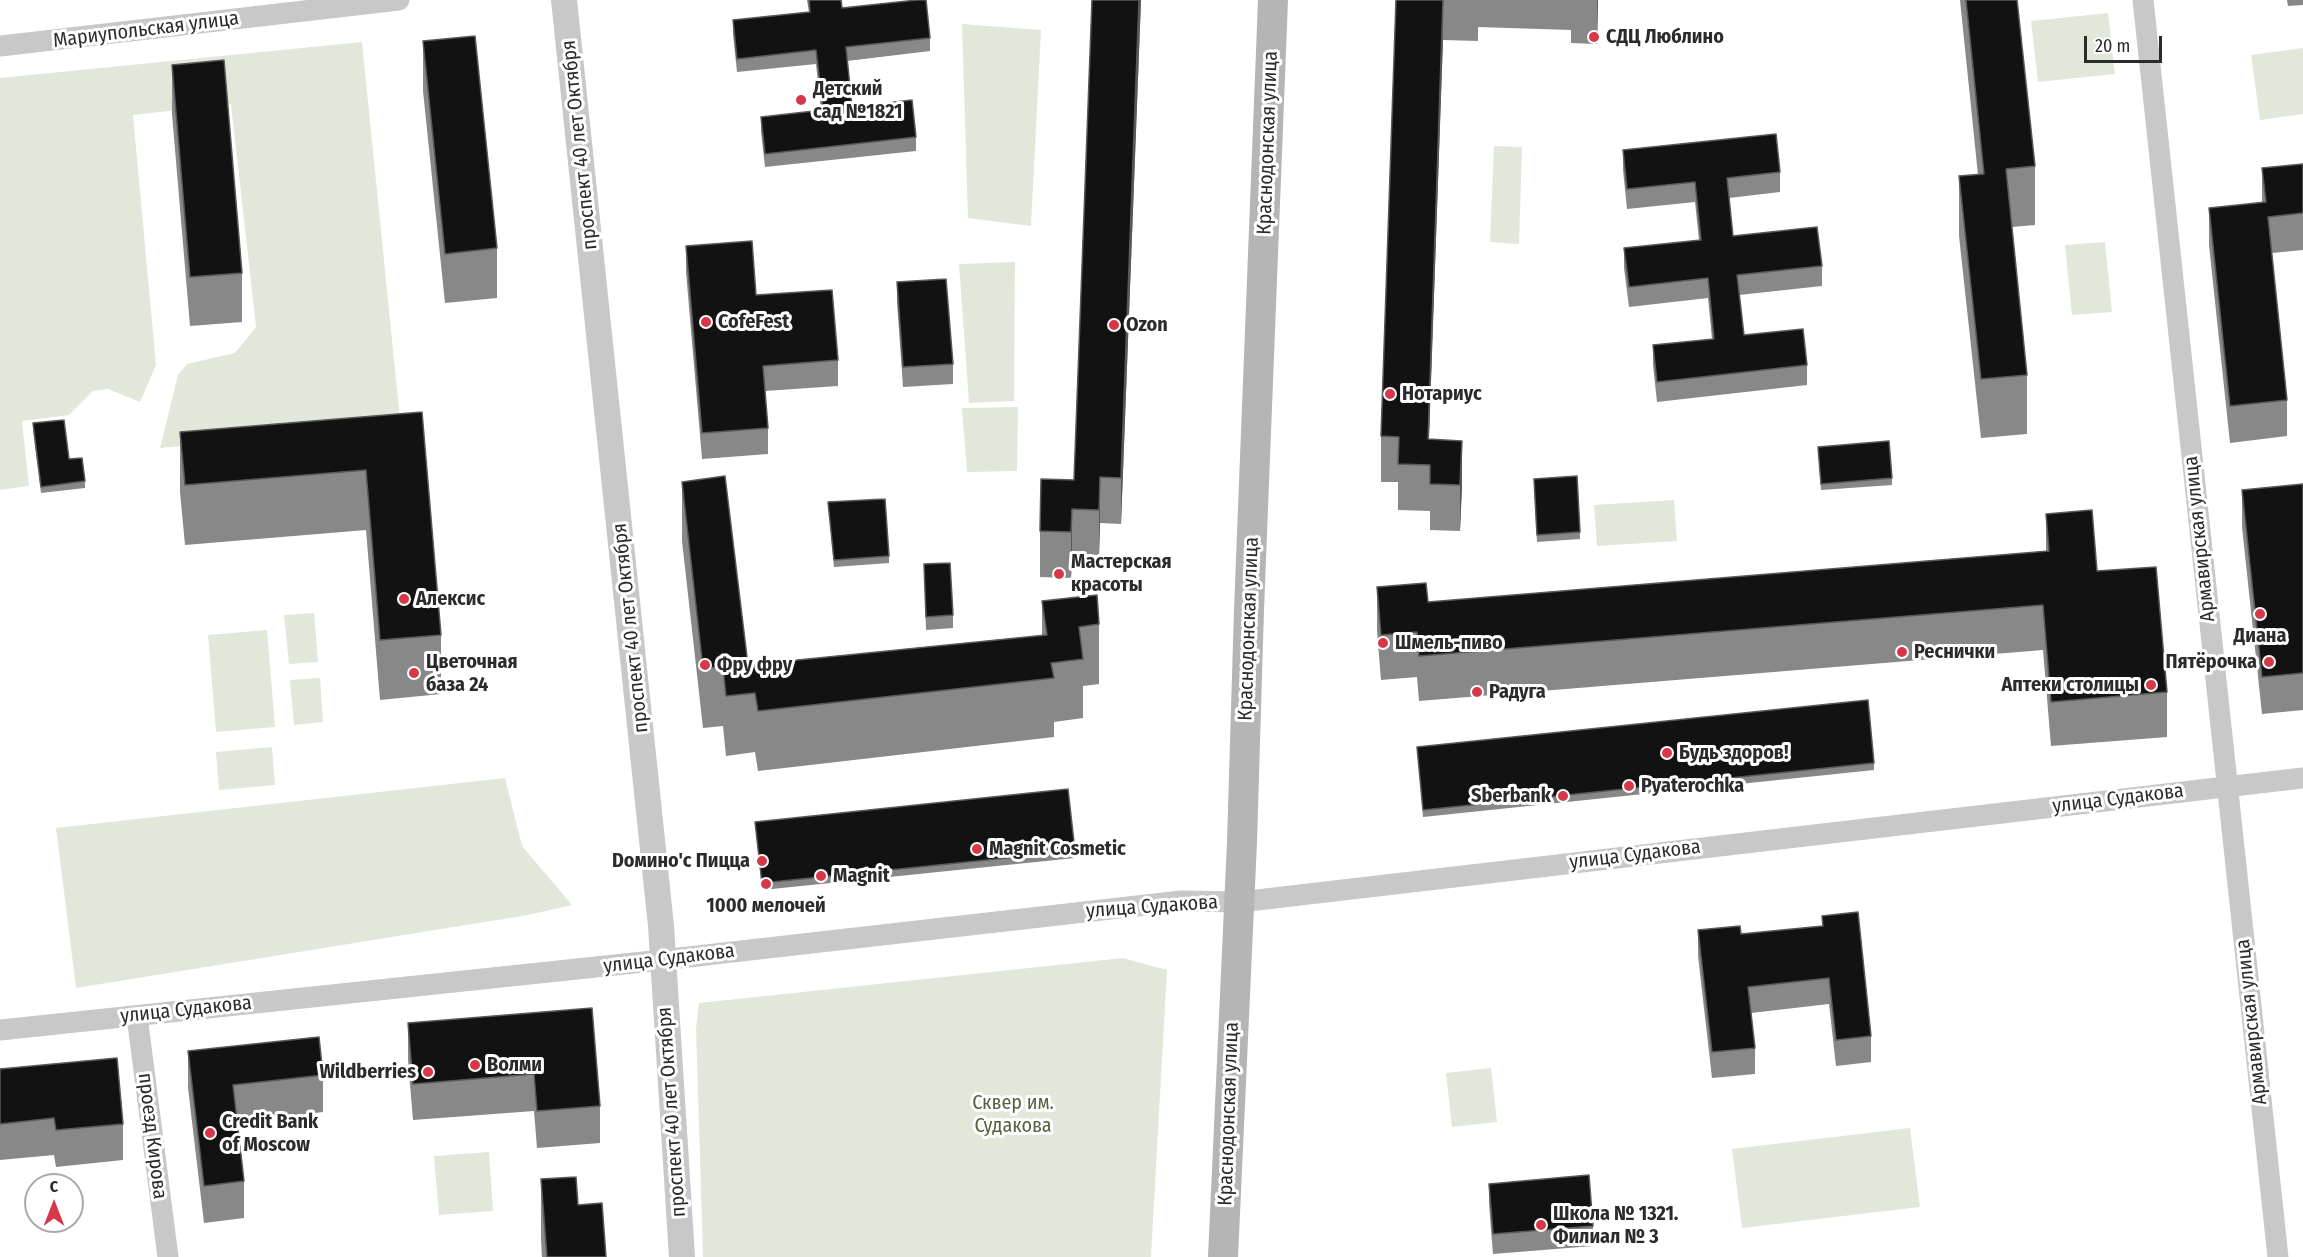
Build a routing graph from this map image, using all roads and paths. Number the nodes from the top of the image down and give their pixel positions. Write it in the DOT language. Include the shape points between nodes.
graph roads {
  1 [pos="399,0"];
  2 [pos="564,0"];
  3 [pos="1273,0"];
  4 [pos="2143,0"];
  5 [pos="0,46"];
  6 [pos="2303,778"];
  7 [pos="2227,787"];
  8 [pos="1240,902"];
  9 [pos="662,960"];
  10 [pos="137,1016"];
  11 [pos="0,1030"];
  12 [pos="168,1257"];
  13 [pos="682,1257"];
  14 [pos="1223,1257"];
  15 [pos="2277,1257"];
  1 -- 5 [label="street, Мариупольская улица"];
  2 -- 9 [label="street, проспект 40 лет Октября"];
  3 -- 8 [label="main road, Краснодонская улица"];
  4 -- 7 [label="street, Армавирская улица"];
  6 -- 7 [label="street, улица Судакова"];
  7 -- 8 [label="street, улица Судакова"];
  7 -- 15 [label="street, Армавирская улица"];
  8 -- 9 [label="street, улица Судакова" via="1181,901"];
  8 -- 14 [label="main road, Краснодонская улица"];
  9 -- 10 [label="street, улица Судакова"];
  9 -- 13 [label="street, проспект 40 лет Октября"];
  10 -- 11 [label="street, улица Судакова"];
  10 -- 12 [label="street, проезд Кирова"];
}
